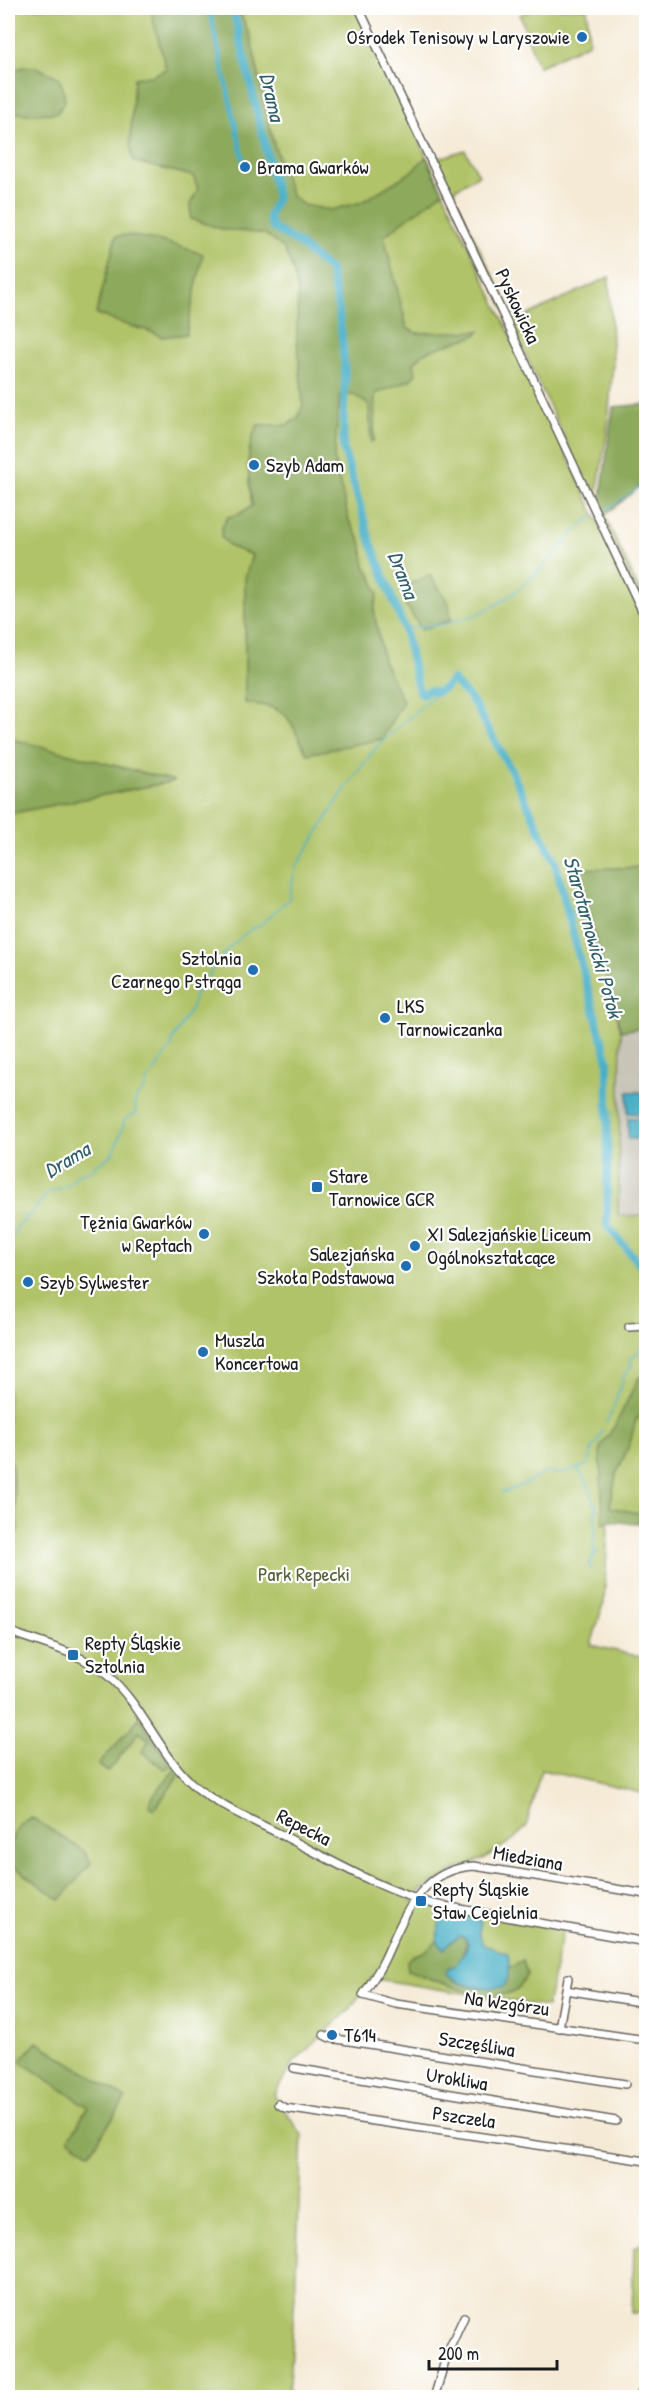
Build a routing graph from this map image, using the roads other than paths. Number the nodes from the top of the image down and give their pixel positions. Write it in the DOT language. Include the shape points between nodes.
graph roads {
  1 [pos="359,8"];
  2 [pos="646,619"];
  3 [pos="646,1326"];
  4 [pos="629,1327"];
  5 [pos="8,1631"];
  6 [pos="646,1894"];
  7 [pos="414,1899"];
  8 [pos="646,1942"];
  9 [pos="568,1978"];
  10 [pos="566,1990"];
  11 [pos="646,2003"];
  12 [pos="559,2028"];
  13 [pos="324,2035"];
  14 [pos="646,2040"];
  15 [pos="294,2068"];
  16 [pos="625,2084"];
  17 [pos="278,2104"];
  18 [pos="616,2121"];
  19 [pos="646,2161"];
  20 [pos="464,2317"];
  21 [pos="646,2381"];
  22 [pos="434,2397"];
  23 [pos="639,2397"];
  1 -- 2 [label="street, Pyskowicka"];
  3 -- 4 [label="street"];
  5 -- 7 [label="street, Repecka" via="73,1655 105,1673 129,1700 170,1760 208,1796"];
  6 -- 7 [label="street, Miedziana" via="474,1866 435,1879"];
  7 -- 8 [label="street, Repecka"];
  7 -- 12 [label="street, Na Wzgórzu" via="363,1995 396,2004"];
  9 -- 10 [label="street"];
  10 -- 11 [label="street"];
  10 -- 12 [label="street"];
  12 -- 14 [label="street, Na Wzgórzu"];
  13 -- 16 [label="street, Szczęśliwa"];
  15 -- 18 [label="street, Urokliwa"];
  17 -- 19 [label="street, Pszczela"];
  20 -- 22 [label="street"];
  21 -- 23 [label="street"];
}
